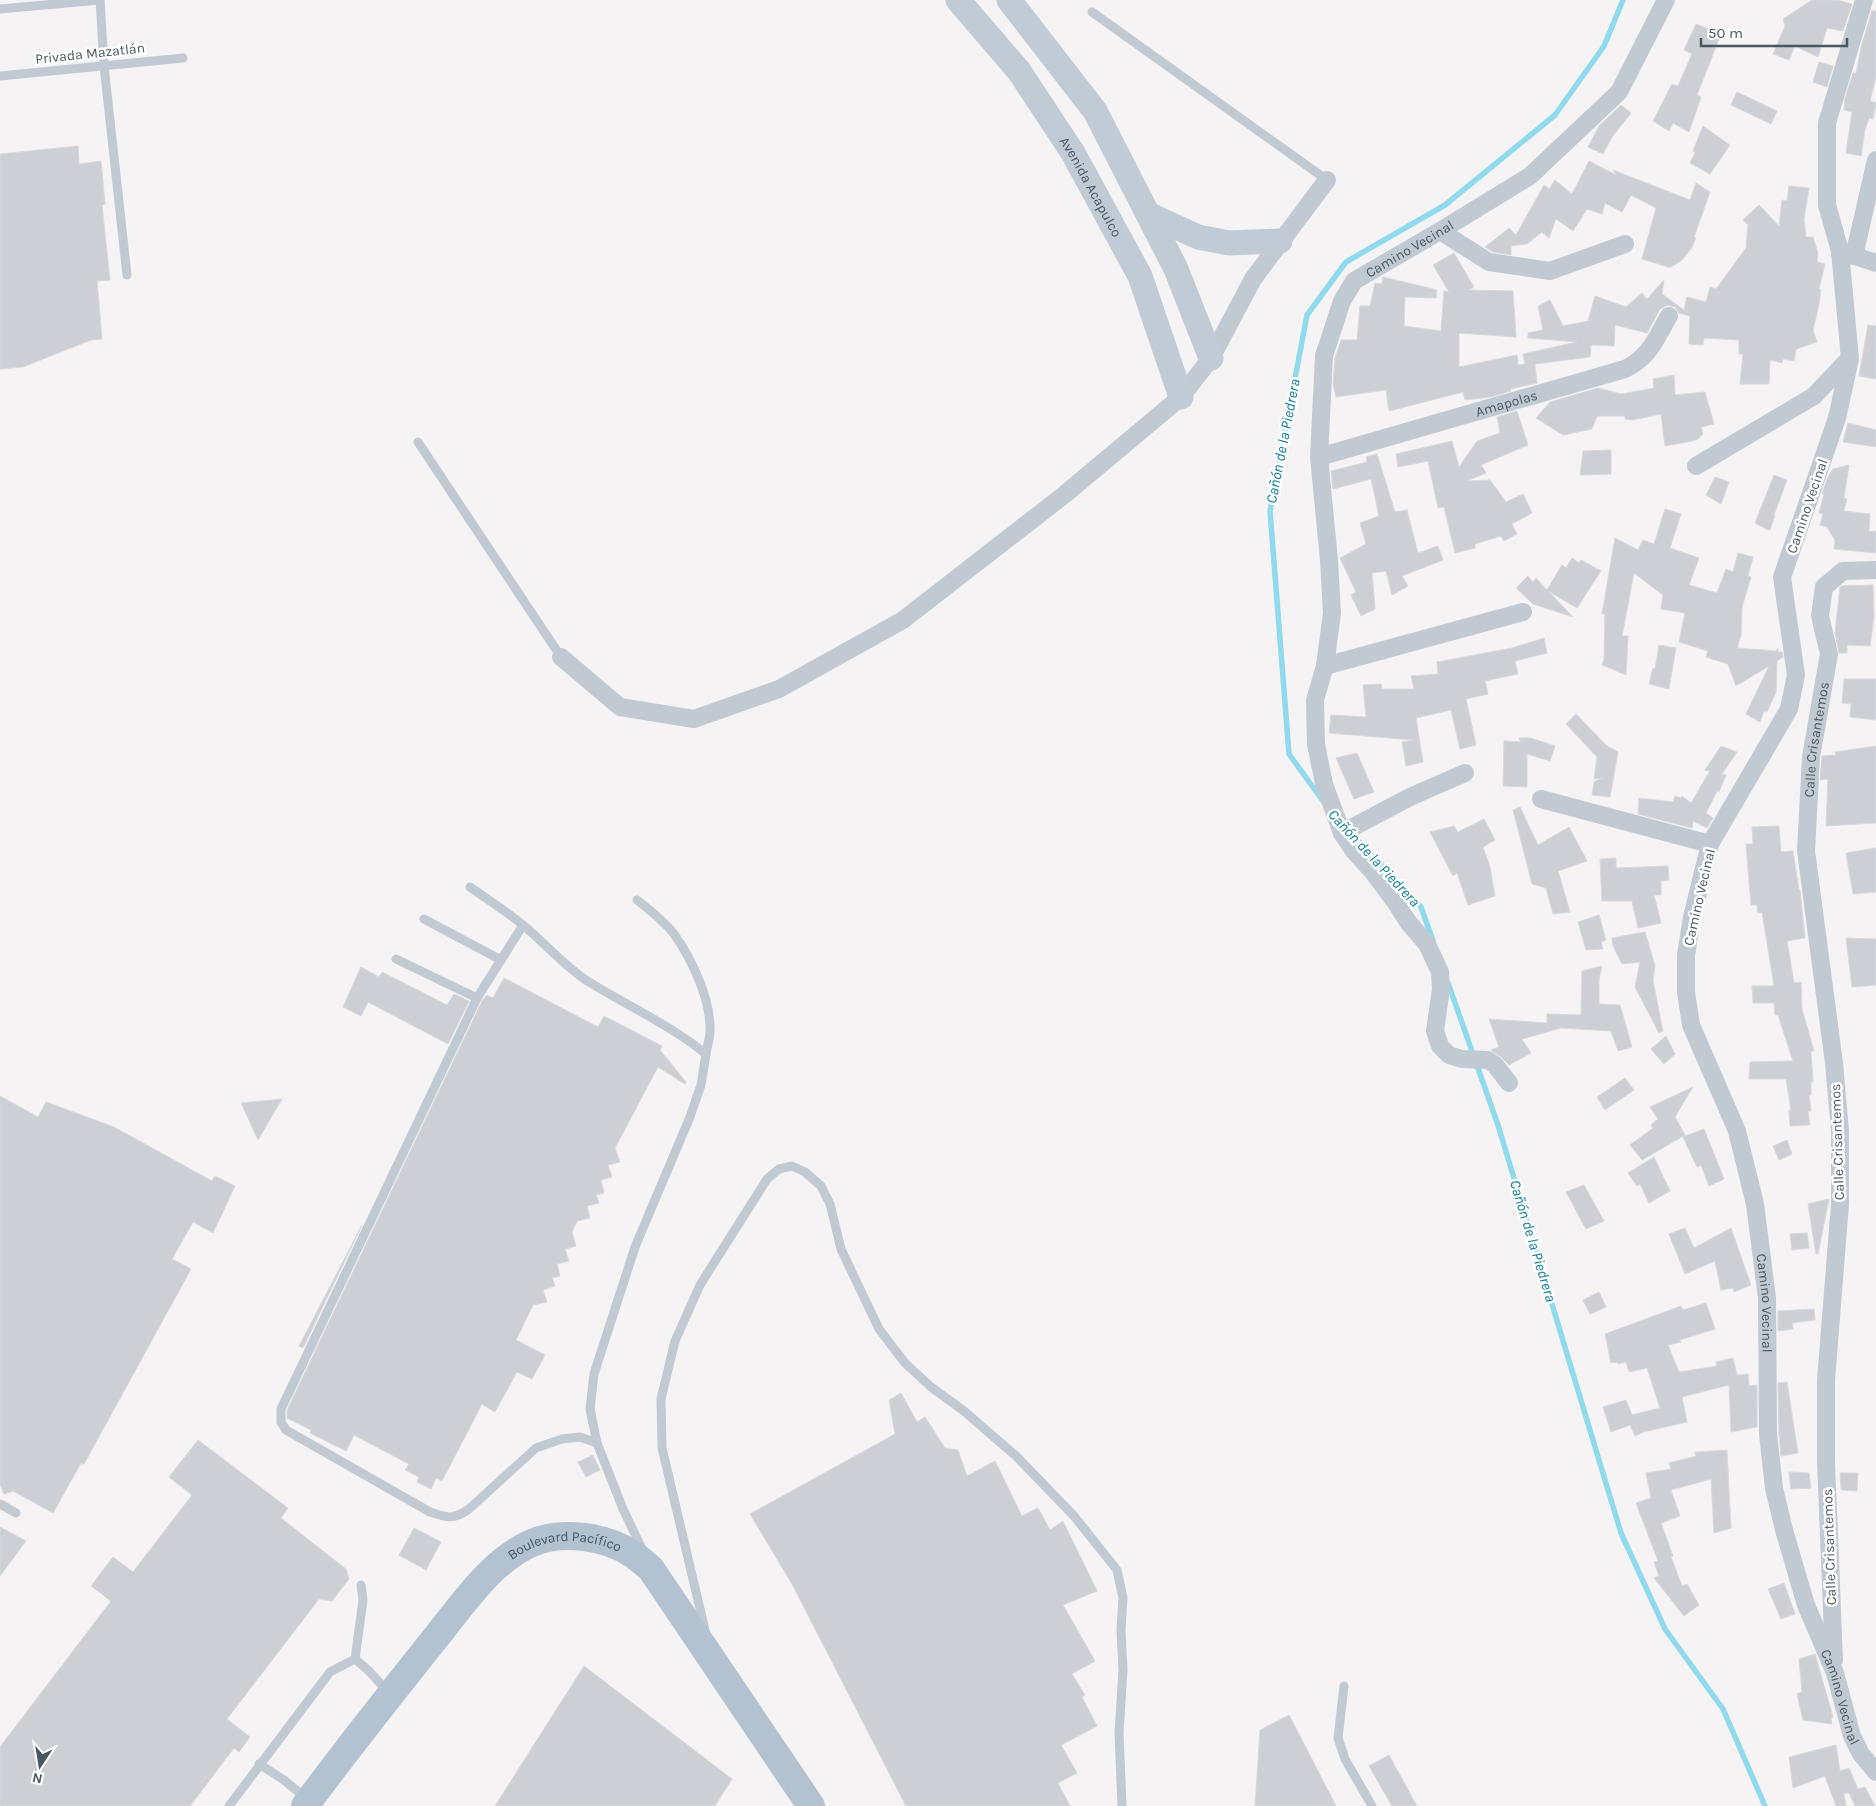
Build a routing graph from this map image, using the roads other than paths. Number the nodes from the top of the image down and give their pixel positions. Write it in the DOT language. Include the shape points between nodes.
graph roads {
  1 [pos="100,0"];
  2 [pos="958,0"];
  3 [pos="1010,0"];
  4 [pos="1666,0"];
  5 [pos="1864,0"];
  6 [pos="0,9"];
  7 [pos="1092,12"];
  8 [pos="183,58"];
  9 [pos="104,66"];
  10 [pos="0,76"];
  11 [pos="1876,160"];
  12 [pos="1327,180"];
  13 [pos="1148,214"];
  14 [pos="1440,232"];
  15 [pos="1280,241"];
  16 [pos="1625,244"];
  17 [pos="1847,253"];
  18 [pos="1876,263"];
  19 [pos="127,275"];
  20 [pos="1669,316"];
  21 [pos="1211,358"];
  22 [pos="1850,359"];
  23 [pos="1181,397"];
  24 [pos="418,442"];
  25 [pos="1319,457"];
  26 [pos="1696,466"];
  27 [pos="1876,570"];
  28 [pos="1523,612"];
  29 [pos="561,657"];
  30 [pos="1325,666"];
  31 [pos="1465,773"];
  32 [pos="1541,799"];
  33 [pos="1342,833"];
  34 [pos="1710,844"];
  35 [pos="470,887"];
  36 [pos="637,900"];
  37 [pos="424,919"];
  38 [pos="523,925"];
  39 [pos="396,959"];
  40 [pos="501,960"];
  41 [pos="478,998"];
  42 [pos="706,1054"];
  43 [pos="1509,1083"];
  44 [pos="597,1443"];
  45 [pos="0,1504"];
  46 [pos="16,1513"];
  47 [pos="651,1569"];
  48 [pos="361,1585"];
  49 [pos="711,1658"];
  50 [pos="355,1659"];
  51 [pos="1835,1673"];
  52 [pos="1344,1686"];
  53 [pos="390,1694"];
  54 [pos="259,1764"];
  55 [pos="1876,1772"];
  56 [pos="307,1803"];
  57 [pos="234,1804"];
  58 [pos="811,1806"];
  59 [pos="1122,1806"];
  60 [pos="1372,1806"];
  1 -- 6 [label="lane"];
  1 -- 9 [label="lane"];
  2 -- 23 [label="main road, Avenida Acapulco" via="1019,71 1073,153 1140,276"];
  3 -- 13 [label="main road" via="1095,111"];
  4 -- 14 [label="street, Camino Vecinal" via="1619,92 1530,176"];
  5 -- 17 [label="street, Camino Vecinal" via="1827,123 1827,205"];
  7 -- 12 [label="lane"];
  8 -- 9 [label="lane, Privada Mazatlán"];
  9 -- 10 [label="lane, Privada Mazatlán"];
  9 -- 19 [label="lane"];
  11 -- 17 [label="street"];
  12 -- 15 [label="street"];
  13 -- 15 [label="main road" via="1198,237 1229,243"];
  13 -- 21 [label="main road" via="1176,269"];
  14 -- 16 [label="street" via="1489,262 1550,271"];
  14 -- 25 [label="street, Camino Vecinal" via="1354,280 1342,301 1324,356"];
  15 -- 21 [label="street" via="1253,279"];
  17 -- 18 [label="street"];
  17 -- 22 [label="street, Camino Vecinal"];
  20 -- 25 [label="street, Amapolas" via="1648,353 1638,363"];
  21 -- 23 [label="street"];
  22 -- 26 [label="street" via="1814,396"];
  22 -- 34 [label="street, Camino Vecinal" via="1837,418 1782,577 1796,675 1789,709"];
  23 -- 29 [label="street" via="1064,495 903,620 778,689 694,719 620,707"];
  24 -- 29 [label="lane"];
  25 -- 30 [label="street, Camino Vecinal" via="1332,613"];
  27 -- 51 [label="street, Calle Crisantemos" via="1843,571 1824,587 1820,616 1829,654 1810,757 1806,852 1840,1131 1840,1204 1826,1380 1826,1472"];
  28 -- 30 [label="street"];
  30 -- 33 [label="street, Camino Vecinal" via="1315,700 1316,744 1324,784"];
  31 -- 33 [label="street" via="1410,797"];
  32 -- 34 [label="street"];
  33 -- 43 [label="street, Camino Vecinal" via="1427,944 1440,972 1435,1031 1440,1046 1449,1055 1462,1059 1488,1060"];
  34 -- 51 [label="street, Camino Vecinal" via="1692,917 1686,955 1686,992 1691,1025 1737,1131 1755,1204 1767,1298 1768,1434 1774,1488 1806,1605"];
  35 -- 38 [label="lane"];
  36 -- 42 [label="lane" via="674,934 693,966 710,1018"];
  37 -- 40 [label="lane"];
  38 -- 40 [label="lane"];
  38 -- 42 [label="lane" via="588,981 692,1042"];
  39 -- 41 [label="lane"];
  40 -- 41 [label="lane"];
  41 -- 44 [label="lane" via="281,1410 281,1422 286,1430 445,1518 459,1516 536,1448 580,1437"];
  42 -- 44 [label="lane" via="697,1098 635,1247 594,1374 590,1409"];
  44 -- 47 [label="lane"];
  45 -- 46 [label="lane"];
  47 -- 49 [label="main road, Boulevard Pacífico"];
  47 -- 53 [label="main road, Boulevard Pacífico" via="633,1554 610,1543 577,1536 552,1537 531,1543 504,1560 482,1581"];
  48 -- 50 [label="lane" via="363,1600"];
  49 -- 58 [label="main road, Boulevard Pacífico"];
  49 -- 59 [label="lane" via="662,1448 661,1399 675,1341 700,1285 767,1179 779,1169 792,1166 821,1186 830,1204 841,1249 870,1311 879,1329 905,1363 1016,1456 1074,1516 1117,1570 1123,1598 1123,1670 1118,1733"];
  50 -- 53 [label="lane"];
  50 -- 54 [label="lane" via="330,1672"];
  51 -- 55 [label="street, Camino Vecinal" via="1852,1736"];
  52 -- 60 [label="lane" via="1338,1738 1344,1759"];
  53 -- 56 [label="main road, Boulevard Pacífico"];
  54 -- 56 [label="lane" via="284,1780"];
  54 -- 57 [label="lane"];
}
